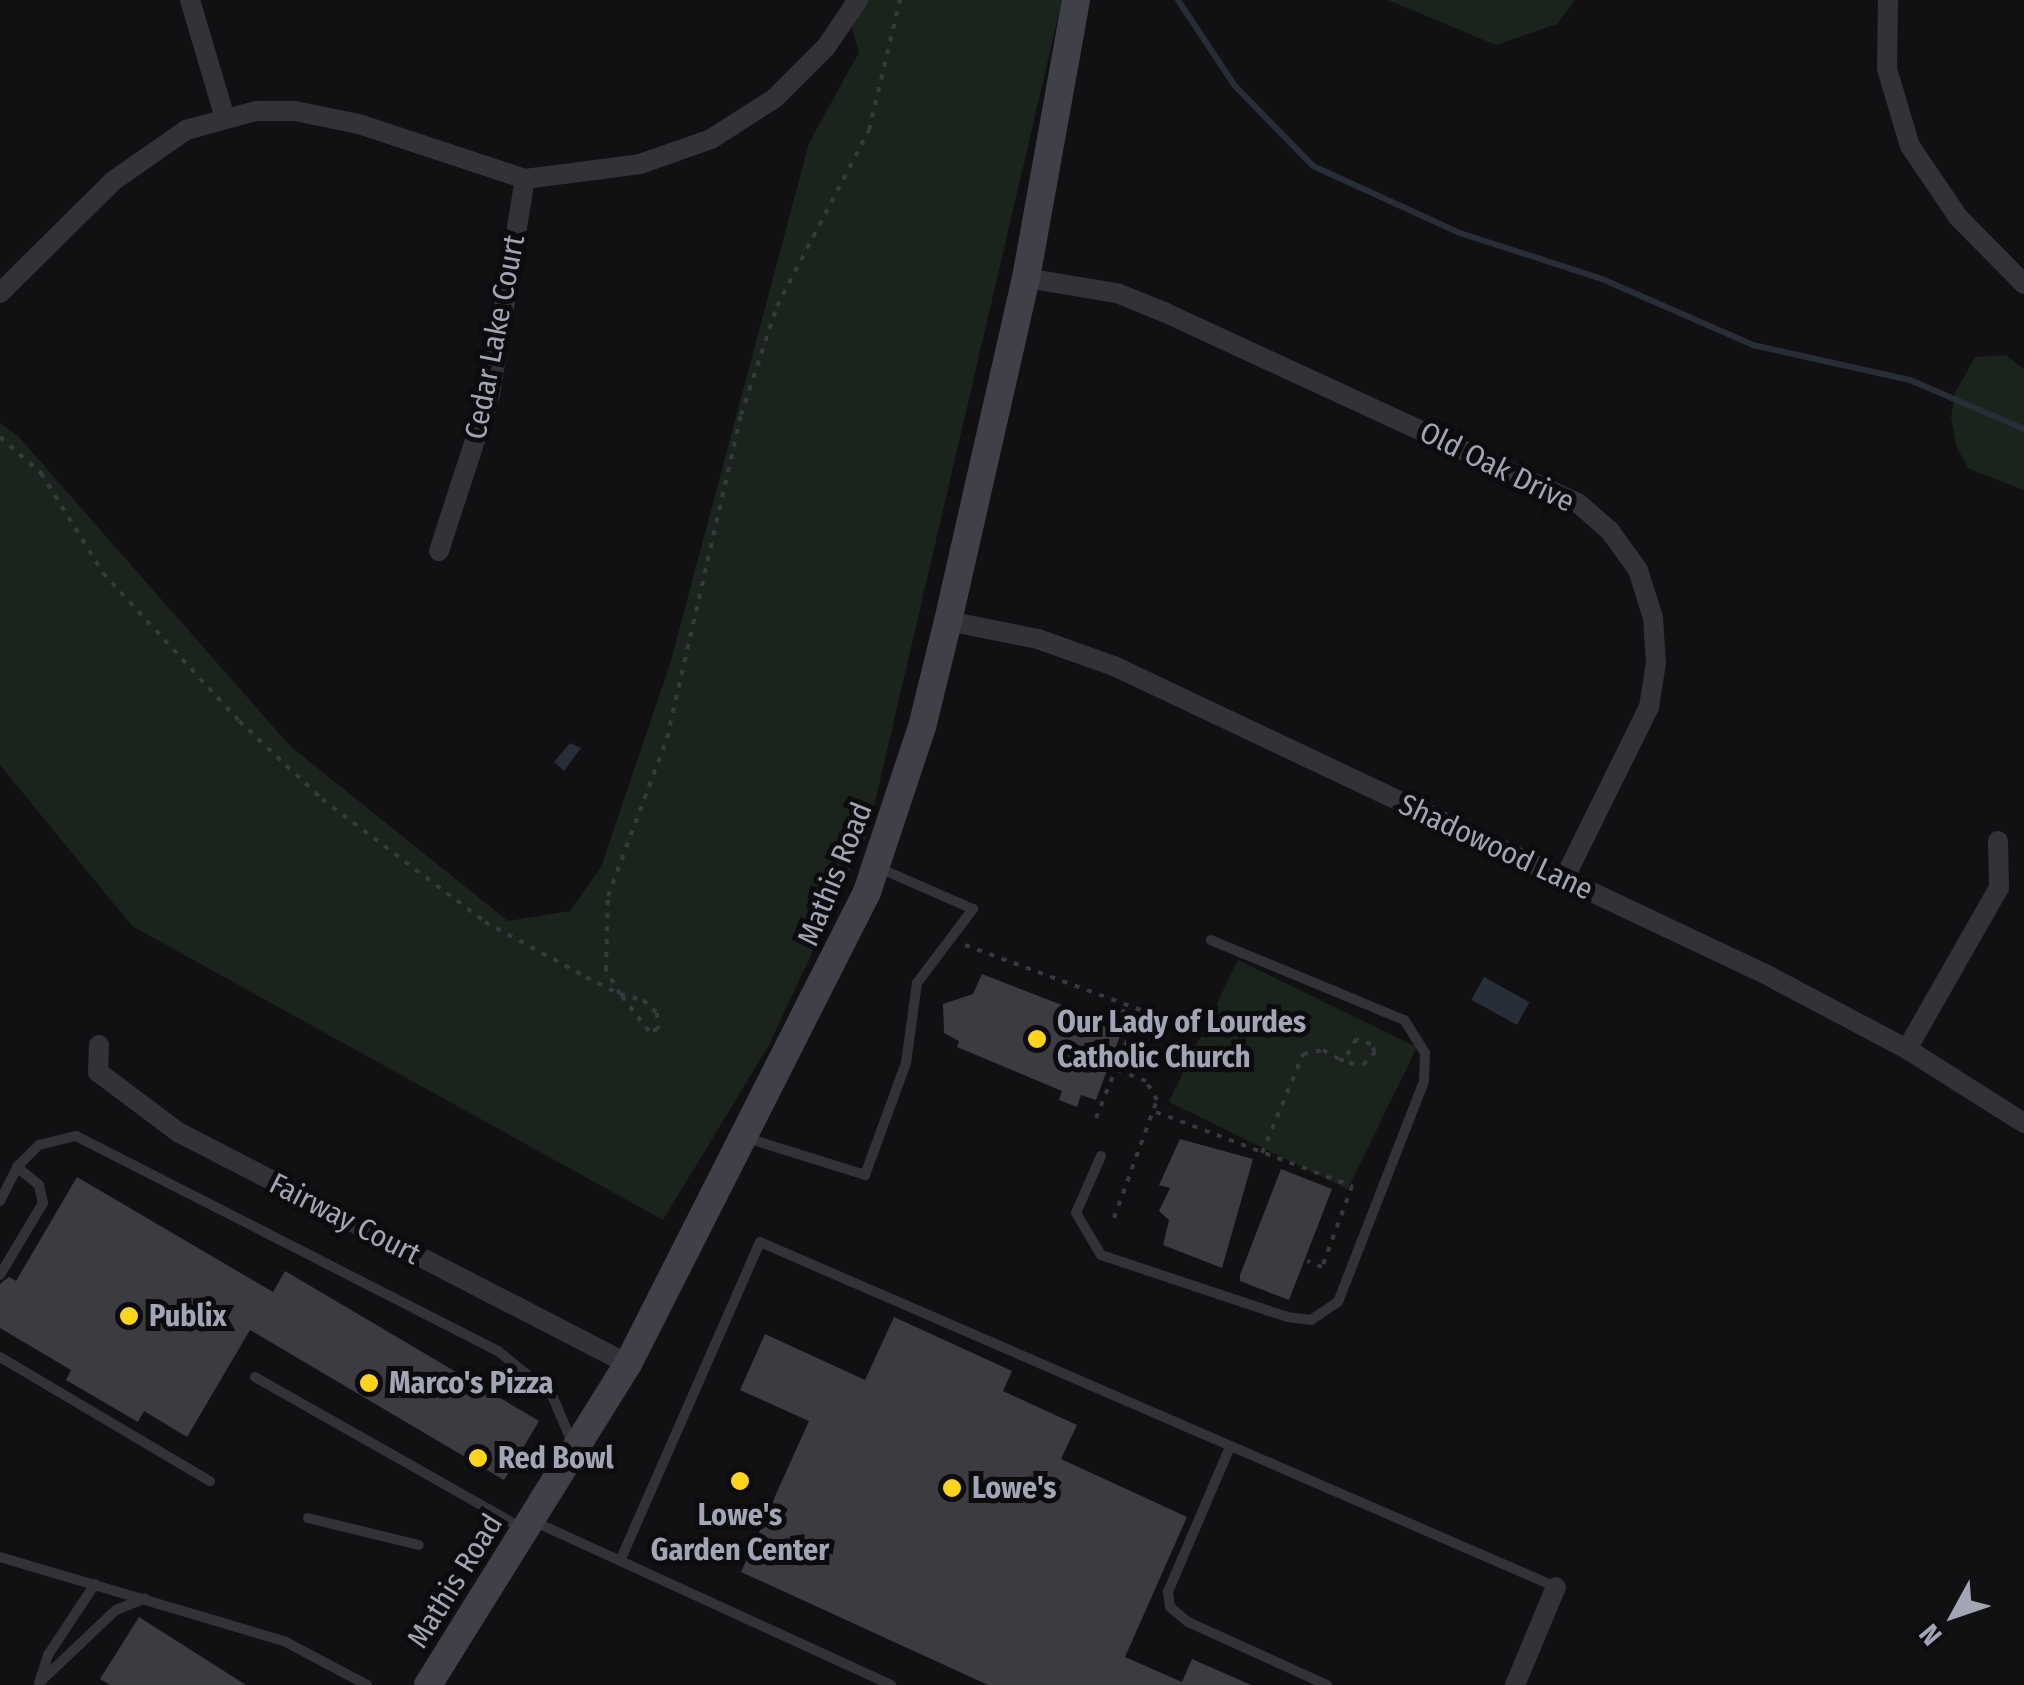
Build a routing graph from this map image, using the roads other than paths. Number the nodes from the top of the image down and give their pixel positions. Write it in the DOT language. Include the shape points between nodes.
graph roads {
  1 [pos="190,0"];
  2 [pos="858,0"];
  3 [pos="1076,0"];
  4 [pos="1888,0"];
  5 [pos="225,118"];
  6 [pos="524,179"];
  7 [pos="1026,278"];
  8 [pos="2024,284"];
  9 [pos="0,292"];
  10 [pos="439,551"];
  11 [pos="948,620"];
  12 [pos="1998,841"];
  13 [pos="876,867"];
  14 [pos="1564,878"];
  15 [pos="1211,940"];
  16 [pos="99,1045"];
  17 [pos="1907,1049"];
  18 [pos="2024,1123"];
  19 [pos="746,1138"];
  20 [pos="1101,1156"];
  21 [pos="17,1167"];
  22 [pos="0,1201"];
  23 [pos="0,1275"];
  24 [pos="0,1357"];
  25 [pos="628,1364"];
  26 [pos="255,1377"];
  27 [pos="1230,1447"];
  28 [pos="574,1450"];
  29 [pos="210,1482"];
  30 [pos="308,1518"];
  31 [pos="528,1525"];
  32 [pos="419,1546"];
  33 [pos="0,1557"];
  34 [pos="620,1561"];
  35 [pos="96,1584"];
  36 [pos="1556,1587"];
  37 [pos="146,1598"];
  38 [pos="39,1684"];
  39 [pos="368,1685"];
  40 [pos="428,1685"];
  41 [pos="891,1685"];
  42 [pos="1327,1685"];
  43 [pos="1515,1685"];
  1 -- 5 [label="street"];
  2 -- 6 [label="street" via="803,72 710,138 640,164"];
  3 -- 7 [label="street, Mathis Road"];
  4 -- 8 [label="street" via="1888,69 1910,146 1958,217"];
  5 -- 6 [label="street" via="323,114"];
  5 -- 9 [label="street" via="186,130 141,157"];
  6 -- 10 [label="street, Cedar Lake Court" via="490,394"];
  7 -- 11 [label="street, Mathis Road"];
  7 -- 14 [label="street, Old Oak Drive" via="1117,293 1164,312 1578,502 1610,531 1638,570 1653,618 1656,663 1649,707"];
  11 -- 13 [label="street, Mathis Road"];
  11 -- 14 [label="street, Shadowood Lane" via="1038,639 1114,666"];
  12 -- 17 [label="street" via="1999,888"];
  13 -- 19 [label="street, Mathis Road" via="830,975"];
  13 -- 19 [label="lane" via="973,910 917,983 906,1063 865,1175"];
  14 -- 17 [label="street, Shadowood Lane"];
  15 -- 20 [label="lane" via="1404,1020 1425,1053 1424,1081 1338,1302 1311,1320 1287,1317 1101,1255 1076,1213"];
  16 -- 25 [label="street, Fairway Court" via="98,1072 178,1132"];
  17 -- 18 [label="street, Shadowood Lane"];
  19 -- 25 [label="street, Mathis Road"];
  21 -- 22 [label="lane"];
  21 -- 23 [label="lane" via="39,1185 43,1203"];
  21 -- 28 [label="lane" via="54,1137 76,1136 498,1351 552,1396"];
  24 -- 29 [label="lane"];
  25 -- 28 [label="street, Mathis Road"];
  26 -- 31 [label="lane"];
  27 -- 34 [label="lane" via="760,1242"];
  27 -- 36 [label="lane"];
  27 -- 42 [label="lane" via="1168,1592 1170,1607 1188,1622"];
  28 -- 31 [label="street, Mathis Road"];
  30 -- 32 [label="lane"];
  31 -- 34 [label="lane"];
  31 -- 40 [label="street, Mathis Road"];
  33 -- 35 [label="lane"];
  34 -- 41 [label="lane"];
  35 -- 37 [label="lane"];
  35 -- 38 [label="lane" via="48,1654"];
  36 -- 43 [label="street"];
  37 -- 38 [label="lane" via="116,1610"];
  37 -- 39 [label="lane" via="284,1642"];
}
